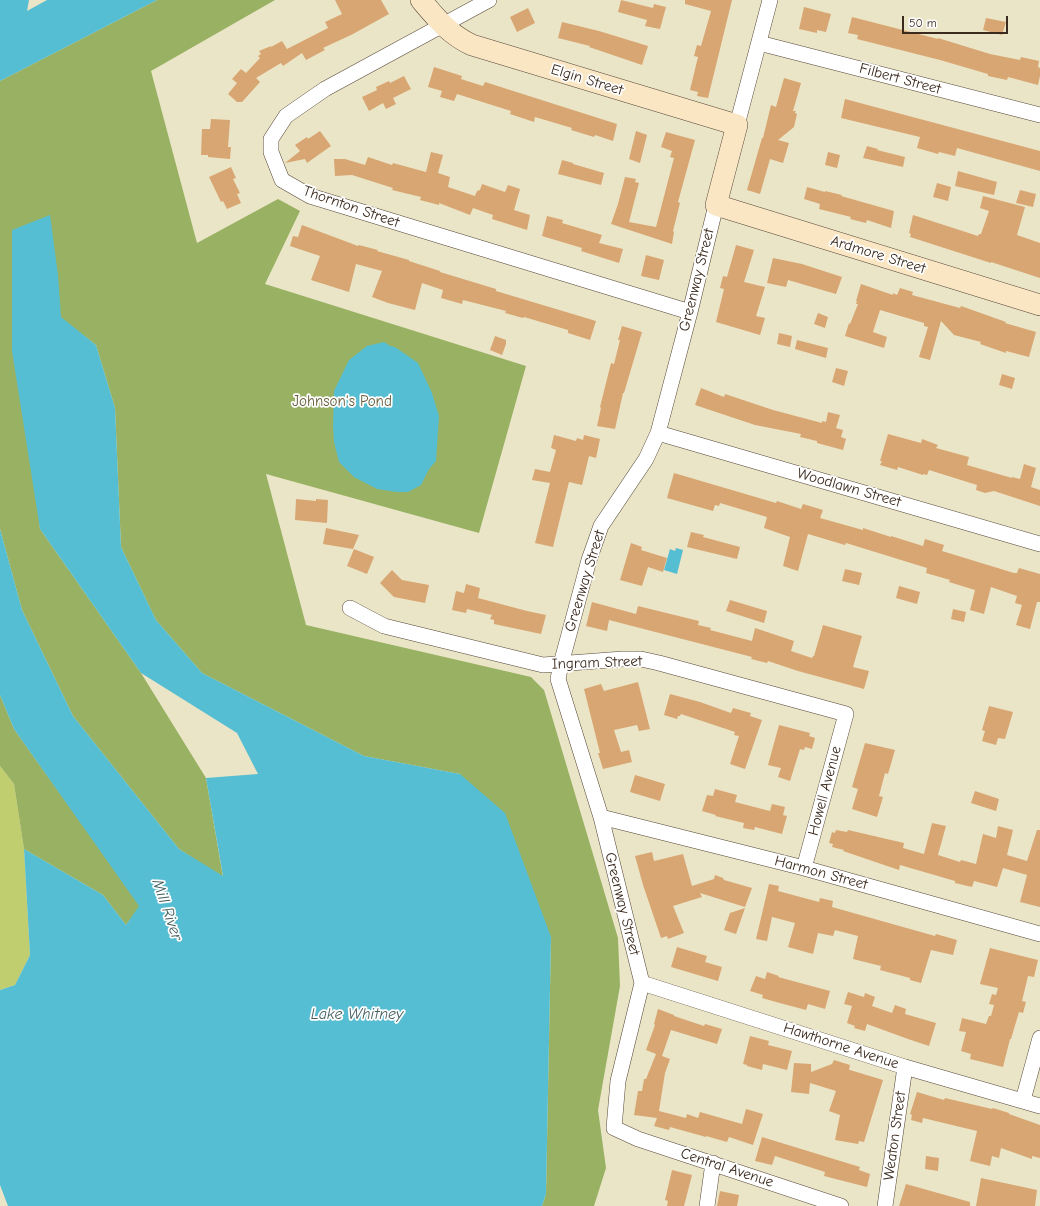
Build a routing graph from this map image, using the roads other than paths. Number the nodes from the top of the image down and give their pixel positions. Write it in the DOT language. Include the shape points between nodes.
graph roads {
  1 [pos="422,0"];
  2 [pos="489,0"];
  3 [pos="770,0"];
  4 [pos="443,25"];
  5 [pos="759,43"];
  6 [pos="1040,115"];
  7 [pos="737,125"];
  8 [pos="716,205"];
  9 [pos="1040,304"];
  10 [pos="690,312"];
  11 [pos="658,433"];
  12 [pos="1040,544"];
  13 [pos="350,608"];
  14 [pos="561,664"];
  15 [pos="846,714"];
  16 [pos="601,817"];
  17 [pos="804,868"];
  18 [pos="1040,934"];
  19 [pos="642,983"];
  20 [pos="1040,1038"];
  21 [pos="905,1067"];
  22 [pos="1023,1100"];
  23 [pos="1040,1106"];
  24 [pos="614,1128"];
  25 [pos="714,1163"];
  26 [pos="707,1206"];
  27 [pos="841,1206"];
  28 [pos="885,1206"];
  1 -- 4 [label="main road, Elgin Street"];
  2 -- 4 [label="street, Thornton Street"];
  3 -- 5 [label="street, Greenway Street"];
  4 -- 7 [label="main road, Elgin Street" via="454,35 472,44"];
  4 -- 10 [label="street, Thornton Street" via="325,89 286,116 271,139 271,152 282,180 310,196"];
  5 -- 6 [label="street, Filbert Street"];
  5 -- 7 [label="street, Greenway Street"];
  7 -- 8 [label="main road, Greenway Street"];
  8 -- 9 [label="main road, Ardmore Street"];
  8 -- 10 [label="street, Greenway Street"];
  10 -- 11 [label="street, Greenway Street"];
  11 -- 12 [label="street, Woodlawn Street"];
  11 -- 14 [label="street, Greenway Street" via="646,459 601,526 589,560"];
  13 -- 14 [label="street, Ingram Street" via="384,626 543,665"];
  14 -- 15 [label="street, Ingram Street" via="641,660"];
  14 -- 16 [label="street, Greenway Street" via="558,679"];
  15 -- 17 [label="street, Howell Avenue"];
  16 -- 17 [label="street, Harmon Street"];
  16 -- 19 [label="street, Greenway Street"];
  17 -- 18 [label="street, Harmon Street"];
  19 -- 21 [label="street, Hawthorne Avenue"];
  19 -- 24 [label="street, Greenway Street" via="618,1081"];
  20 -- 22 [label="street"];
  21 -- 22 [label="street, Hawthorne Avenue"];
  21 -- 28 [label="street, Weaton Street"];
  22 -- 23 [label="street, Hawthorne Avenue"];
  24 -- 25 [label="street, Central Avenue" via="638,1139"];
  25 -- 26 [label="street"];
  25 -- 27 [label="street, Central Avenue"];
}
